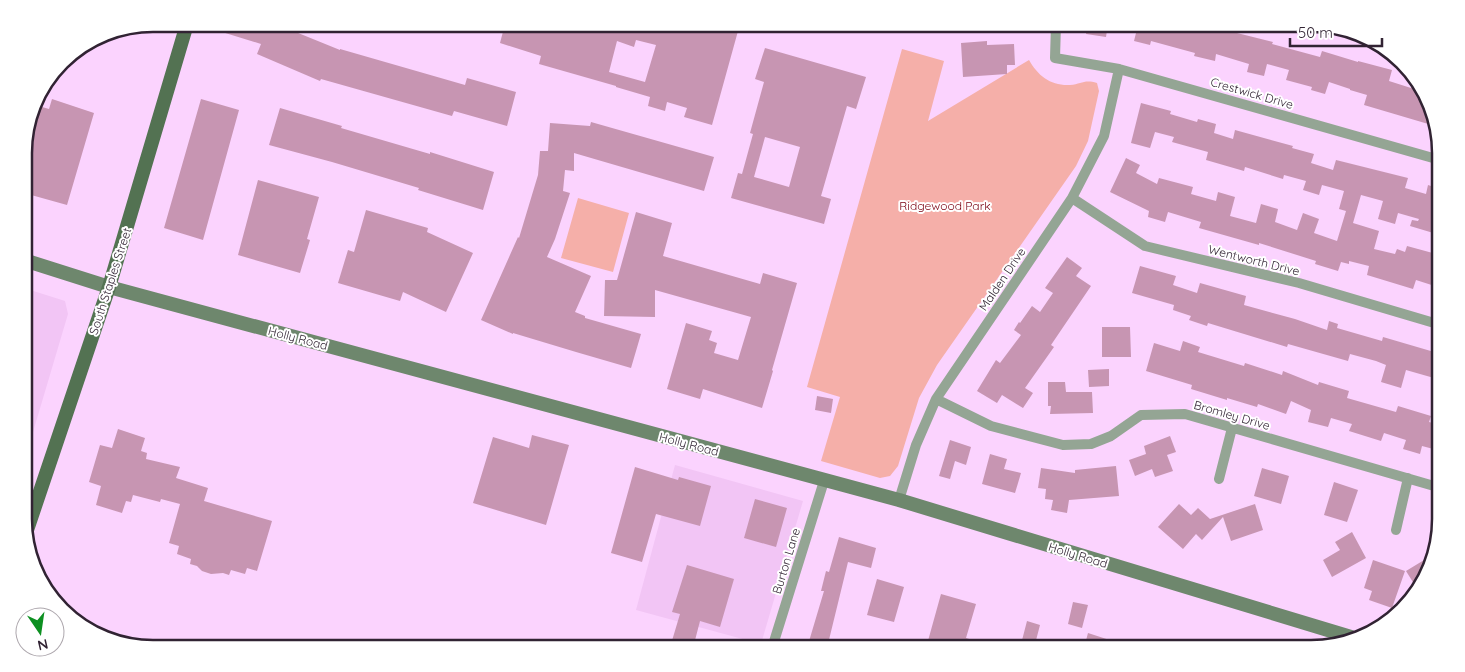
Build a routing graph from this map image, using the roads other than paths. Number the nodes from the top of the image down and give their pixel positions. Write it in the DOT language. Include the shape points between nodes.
graph roads {
  1 [pos="1056,32"];
  2 [pos="184,33"];
  3 [pos="1119,69"];
  4 [pos="1432,158"];
  5 [pos="1072,198"];
  6 [pos="33,263"];
  7 [pos="109,287"];
  8 [pos="1432,322"];
  9 [pos="936,399"];
  10 [pos="1232,428"];
  11 [pos="1408,478"];
  12 [pos="1219,479"];
  13 [pos="824,481"];
  14 [pos="1432,485"];
  15 [pos="898,500"];
  16 [pos="32,515"];
  17 [pos="1396,530"];
  18 [pos="1344,635"];
  19 [pos="775,639"];
  1 -- 3 [label="street, Crestwick Drive" via="1055,58"];
  2 -- 7 [label="main road, South Staples Street"];
  3 -- 4 [label="street, Crestwick Drive"];
  3 -- 5 [label="street, Malden Drive" via="1104,136"];
  5 -- 8 [label="street, Wentworth Drive" via="1145,246 1299,284"];
  5 -- 9 [label="street, Malden Drive"];
  6 -- 7 [label="main road, Holly Road"];
  7 -- 13 [label="main road, Holly Road"];
  7 -- 16 [label="main road, South Staples Street"];
  9 -- 10 [label="street, Bromley Drive" via="991,426 1063,445 1091,444 1111,436 1141,415 1184,414"];
  9 -- 15 [label="street, Malden Drive" via="916,445"];
  10 -- 11 [label="street, Bromley Drive"];
  10 -- 12 [label="street"];
  11 -- 14 [label="street, Bromley Drive"];
  11 -- 17 [label="street"];
  13 -- 15 [label="main road, Holly Road"];
  13 -- 19 [label="street, Burton Lane"];
  15 -- 18 [label="main road, Holly Road"];
}
